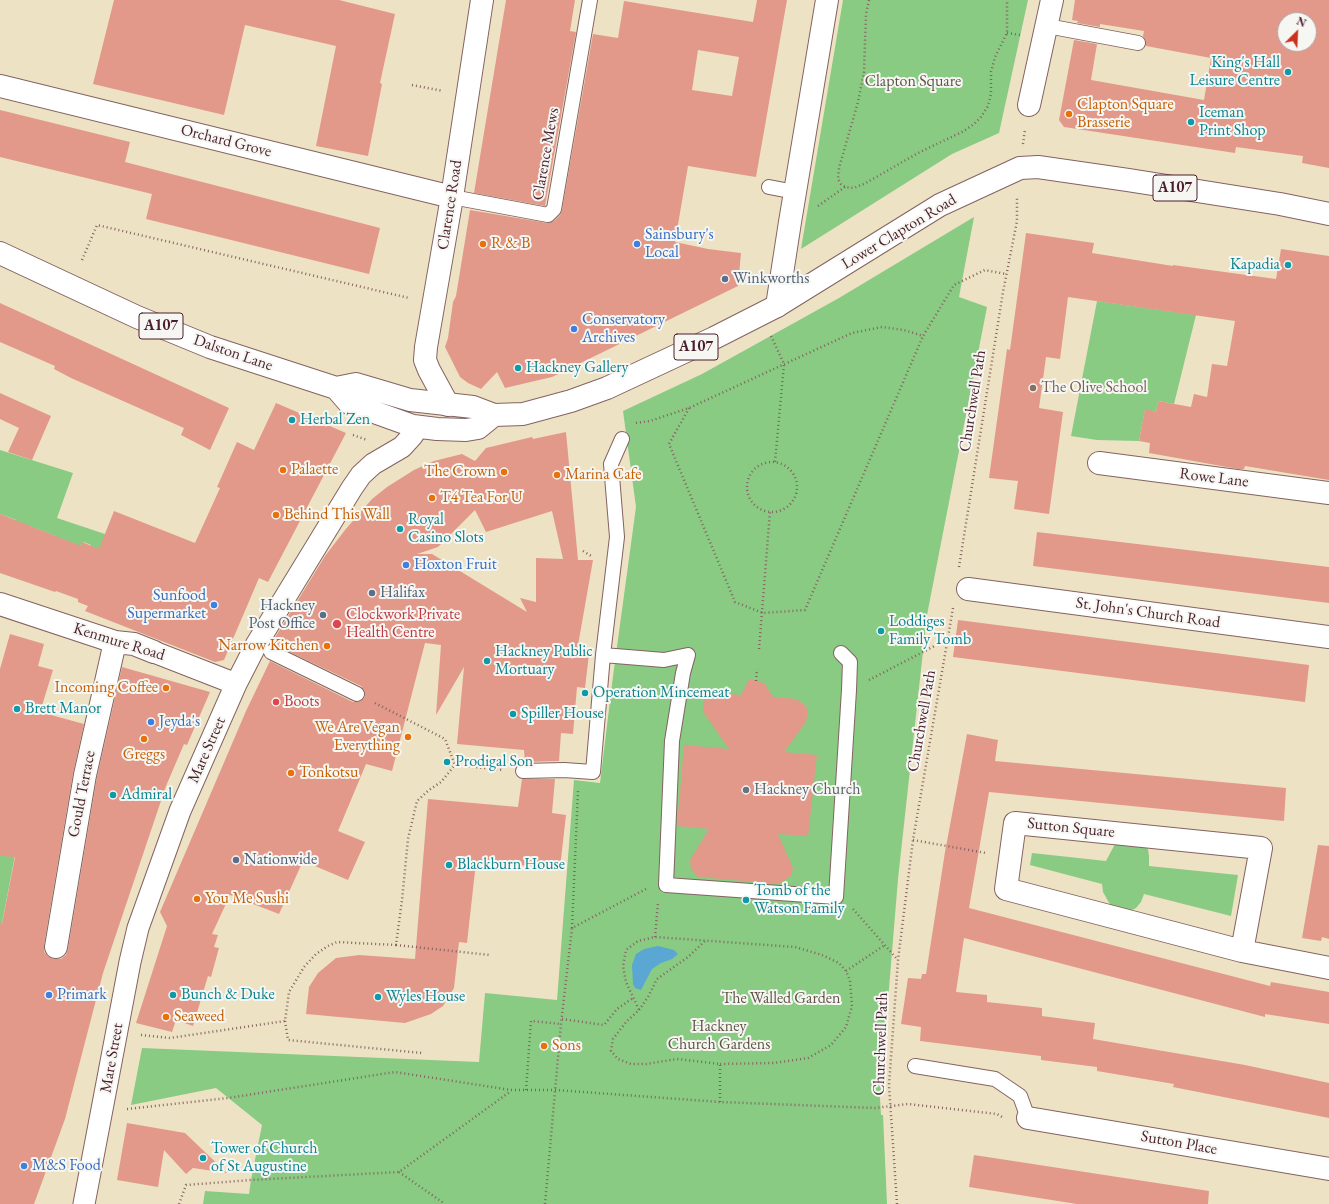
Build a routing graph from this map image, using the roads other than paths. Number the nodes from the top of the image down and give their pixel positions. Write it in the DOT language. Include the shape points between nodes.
graph roads {
  1 [pos="480,0"];
  2 [pos="590,0"];
  3 [pos="827,0"];
  4 [pos="1052,0"];
  5 [pos="1047,26"];
  6 [pos="1138,43"];
  7 [pos="0,86"];
  8 [pos="1029,105"];
  9 [pos="769,187"];
  10 [pos="795,192"];
  11 [pos="452,197"];
  12 [pos="1329,214"];
  13 [pos="0,253"];
  14 [pos="778,306"];
  15 [pos="336,388"];
  16 [pos="448,405"];
  17 [pos="494,415"];
  18 [pos="418,427"];
  19 [pos="622,439"];
  20 [pos="1099,463"];
  21 [pos="1329,493"];
  22 [pos="960,588"];
  23 [pos="0,604"];
  24 [pos="1329,637"];
  25 [pos="115,642"];
  26 [pos="263,649"];
  27 [pos="154,652"];
  28 [pos="841,653"];
  29 [pos="602,654"];
  30 [pos="236,684"];
  31 [pos="357,694"];
  32 [pos="522,772"];
  33 [pos="56,947"];
  34 [pos="1242,951"];
  35 [pos="1329,968"];
  36 [pos="915,1066"];
  37 [pos="1028,1118"];
  38 [pos="1329,1169"];
  39 [pos="84,1204"];
  1 -- 11 [label="street, Clarence Road"];
  2 -- 11 [label="lane, Clarence Mews" via="554,209 548,215"];
  3 -- 10 [label="street"];
  4 -- 5 [label="street"];
  5 -- 6 [label="lane"];
  5 -- 8 [label="street"];
  7 -- 11 [label="street, Orchard Grove"];
  9 -- 10 [label="lane"];
  10 -- 14 [label="street"];
  11 -- 16 [label="street, Clarence Road" via="425,360"];
  12 -- 14 [label="street, Lower Clapton Road / A107" via="1128,180 1038,167 1020,168 940,205"];
  13 -- 15 [label="street, Dalston Lane / A107" via="210,347"];
  14 -- 17 [label="street, Lower Clapton Road / A107" via="607,388 544,410"];
  15 -- 16 [label="street, Dalston Lane / A107" via="356,384 410,400"];
  15 -- 18 [label="street" via="349,403"];
  16 -- 17 [label="street, Dalston Lane / A107" via="473,407"];
  17 -- 18 [label="street" via="478,428 472,429 438,430"];
  18 -- 26 [label="street, Mare Street" via="402,447 361,475"];
  19 -- 29 [label="lane" via="611,464 617,537"];
  20 -- 21 [label="street, Rowe Lane"];
  22 -- 24 [label="street, St. John's Church Road"];
  23 -- 25 [label="street, Kenmure Road"];
  25 -- 27 [label="street, Kenmure Road" via="134,644"];
  25 -- 33 [label="street, Gould Terrace" via="85,775"];
  26 -- 30 [label="street, Mare Street"];
  26 -- 31 [label="lane"];
  27 -- 30 [label="street, Kenmure Road"];
  28 -- 29 [label="lane" via="850,662 836,897 662,885 672,741 688,655 664,660"];
  29 -- 32 [label="lane" via="593,772"];
  30 -- 39 [label="street, Mare Street" via="180,812 138,928"];
  34 -- 34 [label="street, Sutton Square" via="1261,848 1015,823 1006,889"];
  34 -- 35 [label="street, Sutton Square"];
  36 -- 37 [label="lane" via="995,1079 1020,1096"];
  37 -- 38 [label="street, Sutton Place"];
}
